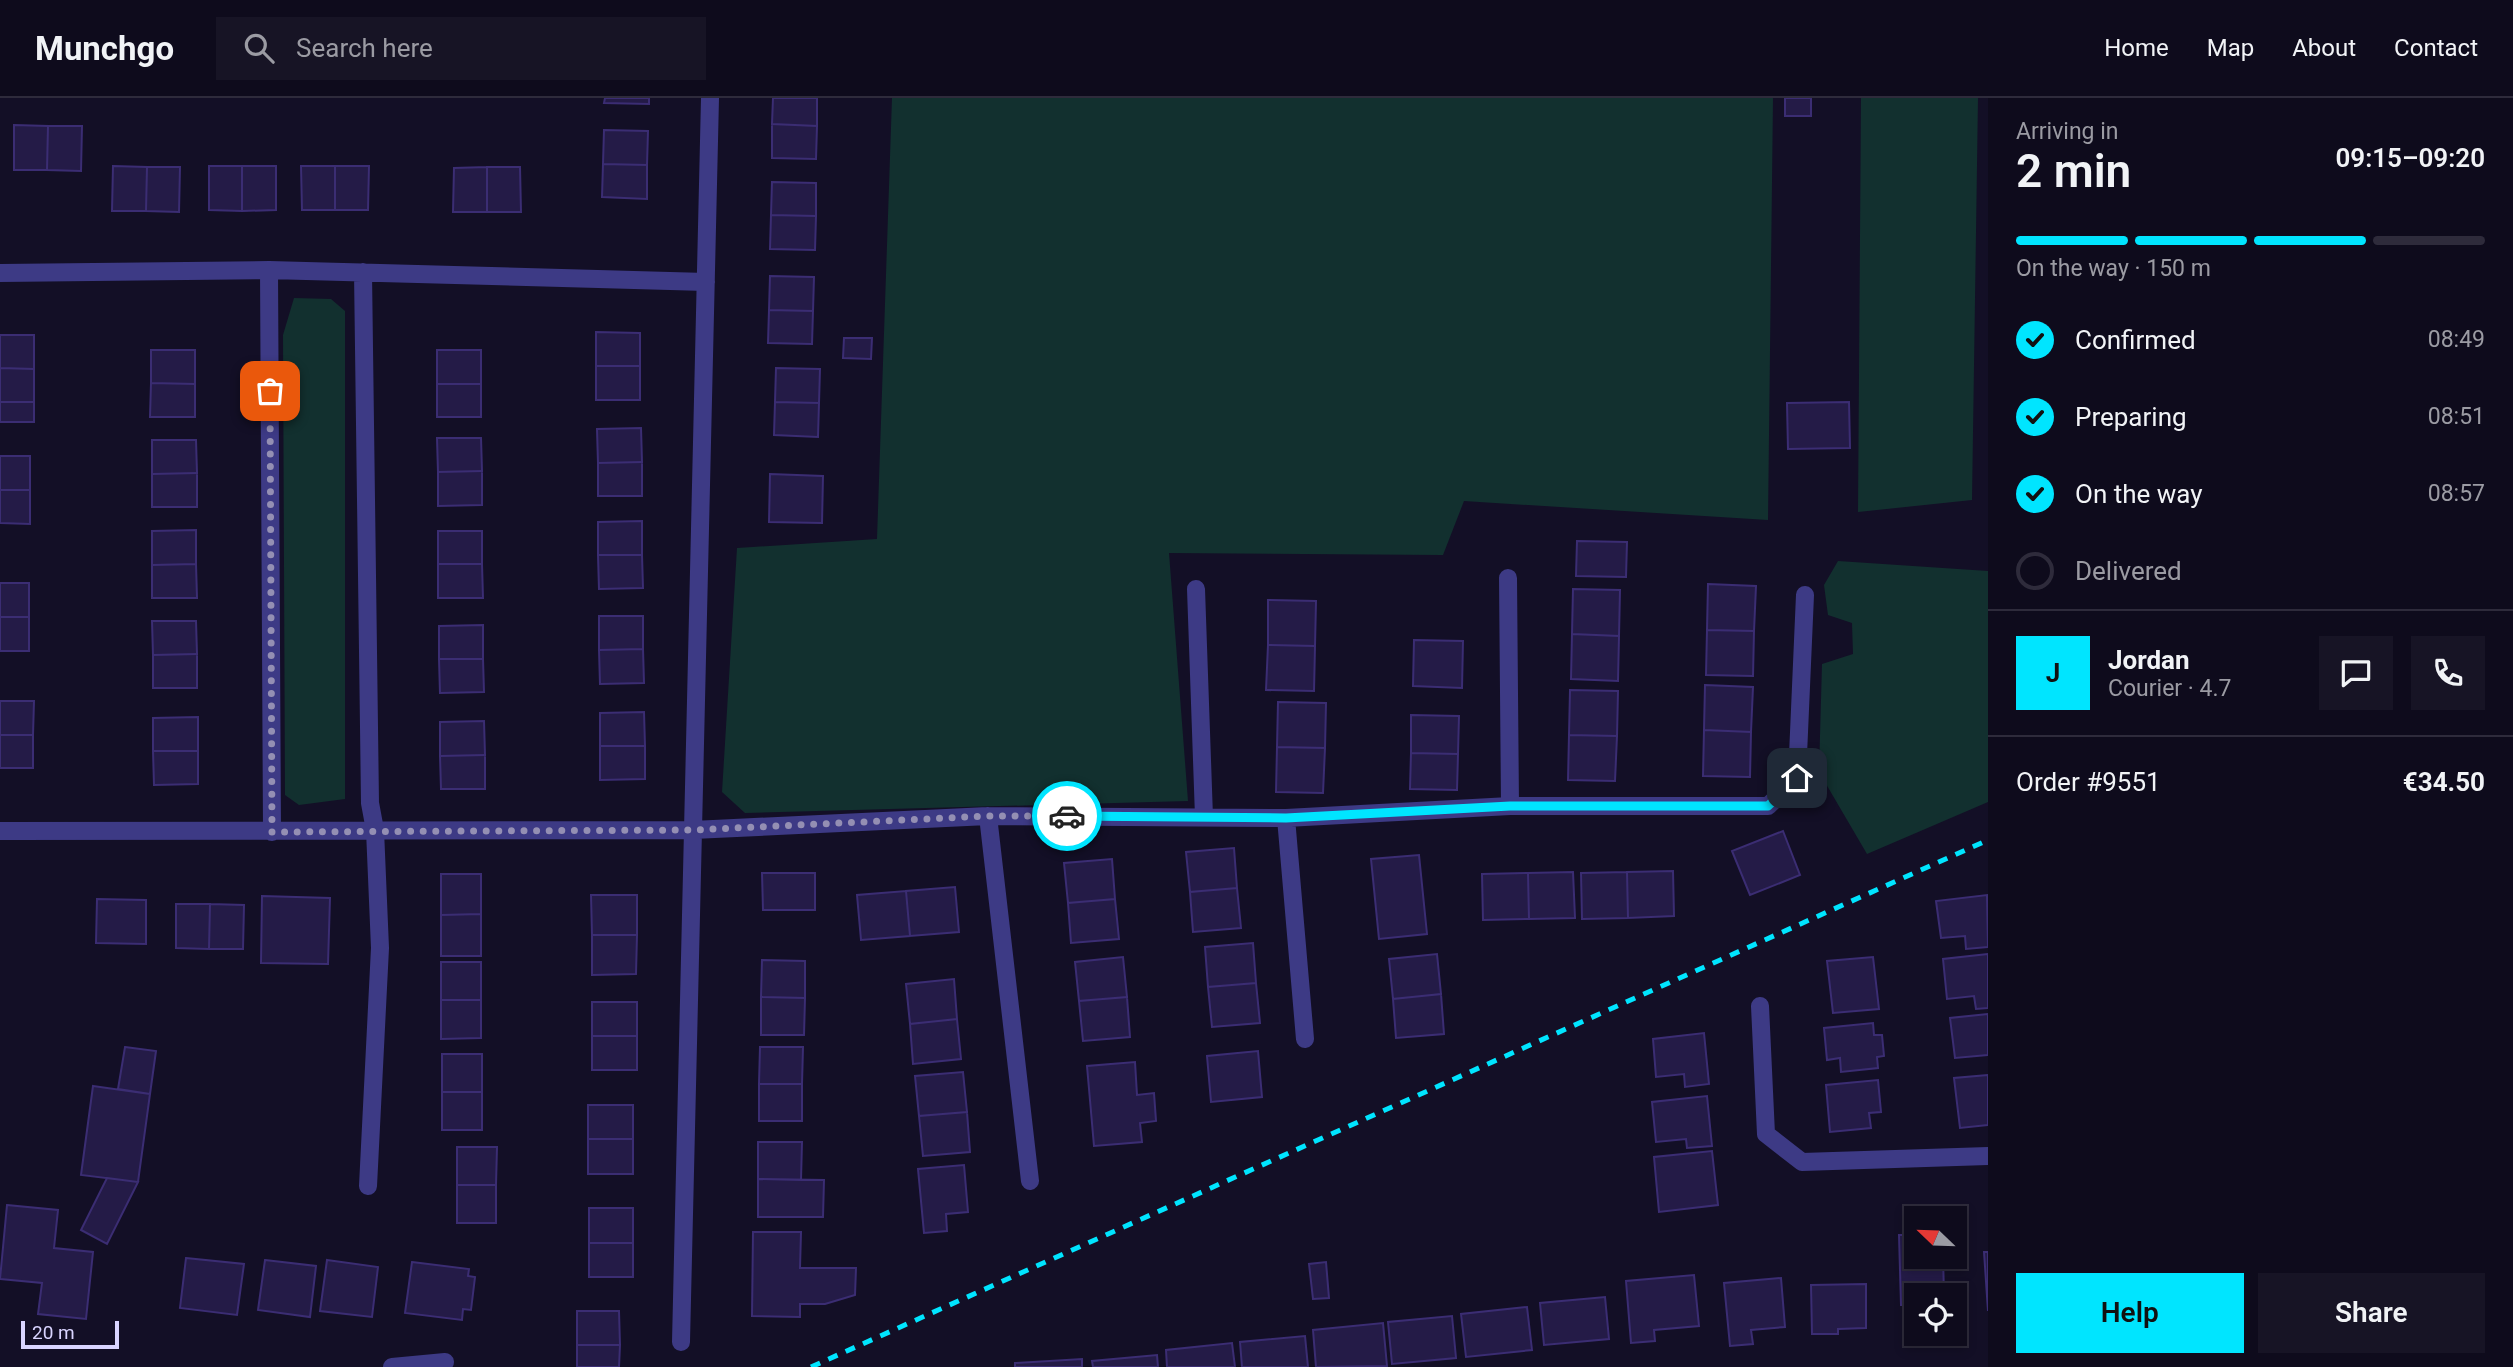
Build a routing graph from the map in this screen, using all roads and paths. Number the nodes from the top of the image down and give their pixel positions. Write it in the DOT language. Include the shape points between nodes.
graph roads {
  1 [pos="710,98"];
  2 [pos="269,270"];
  3 [pos="363,272"];
  4 [pos="0,273"];
  5 [pos="706,282"];
  6 [pos="1508,578"];
  7 [pos="1196,589"];
  8 [pos="1805,595"];
  9 [pos="1510,806"];
  10 [pos="988,816"];
  11 [pos="1204,817"];
  12 [pos="1286,818"];
  13 [pos="375,830"];
  14 [pos="693,830"];
  15 [pos="0,831"];
  16 [pos="272,832"];
  17 [pos="1760,1006"];
  18 [pos="1305,1039"];
  19 [pos="1988,1156"];
  20 [pos="1030,1181"];
  21 [pos="368,1186"];
  22 [pos="681,1342"];
  23 [pos="445,1362"];
  24 [pos="392,1367"];
  1 -- 5 [label="street"];
  2 -- 3 [label="street"];
  2 -- 4 [label="street"];
  2 -- 16 [label="street"];
  3 -- 5 [label="street"];
  3 -- 13 [label="street" via="370,803"];
  5 -- 14 [label="street"];
  6 -- 9 [label="street"];
  7 -- 11 [label="street"];
  8 -- 9 [label="street" via="1797,778 1768,806"];
  9 -- 12 [label="street"];
  10 -- 11 [label="street"];
  10 -- 14 [label="street"];
  10 -- 20 [label="street"];
  11 -- 12 [label="street"];
  12 -- 18 [label="street"];
  13 -- 14 [label="street"];
  13 -- 16 [label="street"];
  13 -- 21 [label="street" via="380,948"];
  14 -- 22 [label="street"];
  15 -- 16 [label="street"];
  17 -- 19 [label="street" via="1766,1134 1801,1162"];
  23 -- 24 [label="street"];
}
